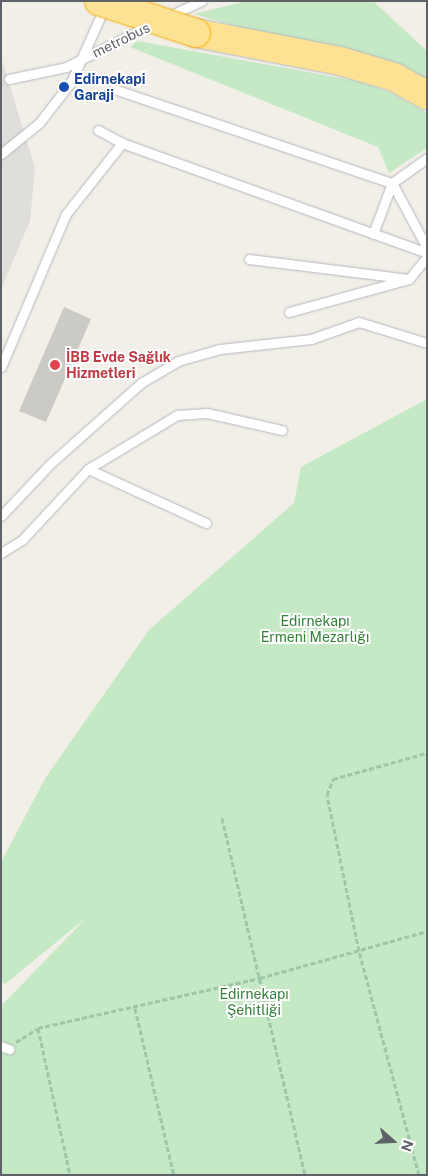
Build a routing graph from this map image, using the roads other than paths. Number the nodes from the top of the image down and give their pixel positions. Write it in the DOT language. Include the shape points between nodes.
graph roads {
  1 [pos="99,1"];
  2 [pos="107,1"];
  3 [pos="201,1"];
  4 [pos="81,60"];
  5 [pos="10,80"];
  6 [pos="114,89"];
  7 [pos="427,95"];
  8 [pos="98,130"];
  9 [pos="122,143"];
  10 [pos="1,154"];
  11 [pos="427,158"];
  12 [pos="392,183"];
  13 [pos="373,234"];
  14 [pos="427,248"];
  15 [pos="427,253"];
  16 [pos="427,257"];
  17 [pos="248,259"];
  18 [pos="409,279"];
  19 [pos="289,312"];
  20 [pos="427,343"];
  21 [pos="1,367"];
  22 [pos="282,430"];
  23 [pos="88,469"];
  24 [pos="1,516"];
  25 [pos="206,523"];
  26 [pos="1,553"];
  1 -- 7 [label="highway, bridge" via="196,33 340,61 394,77"];
  2 -- 4 [label="lane"];
  3 -- 4 [label="lane, metrobus"];
  4 -- 5 [label="lane, metrobus" via="66,67"];
  4 -- 10 [label="lane" via="71,82 55,104"];
  6 -- 12 [label="lane"];
  8 -- 9 [label="lane"];
  9 -- 13 [label="lane"];
  9 -- 21 [label="lane" via="66,214"];
  11 -- 12 [label="lane"];
  12 -- 13 [label="lane"];
  12 -- 14 [label="lane"];
  13 -- 15 [label="lane"];
  16 -- 18 [label="lane"];
  17 -- 18 [label="lane"];
  18 -- 19 [label="lane"];
  20 -- 24 [label="lane" via="359,322 311,339 220,349 178,360 141,382 50,464"];
  22 -- 23 [label="lane" via="207,413 177,415"];
  23 -- 25 [label="lane"];
  23 -- 26 [label="lane" via="22,540"];
}
